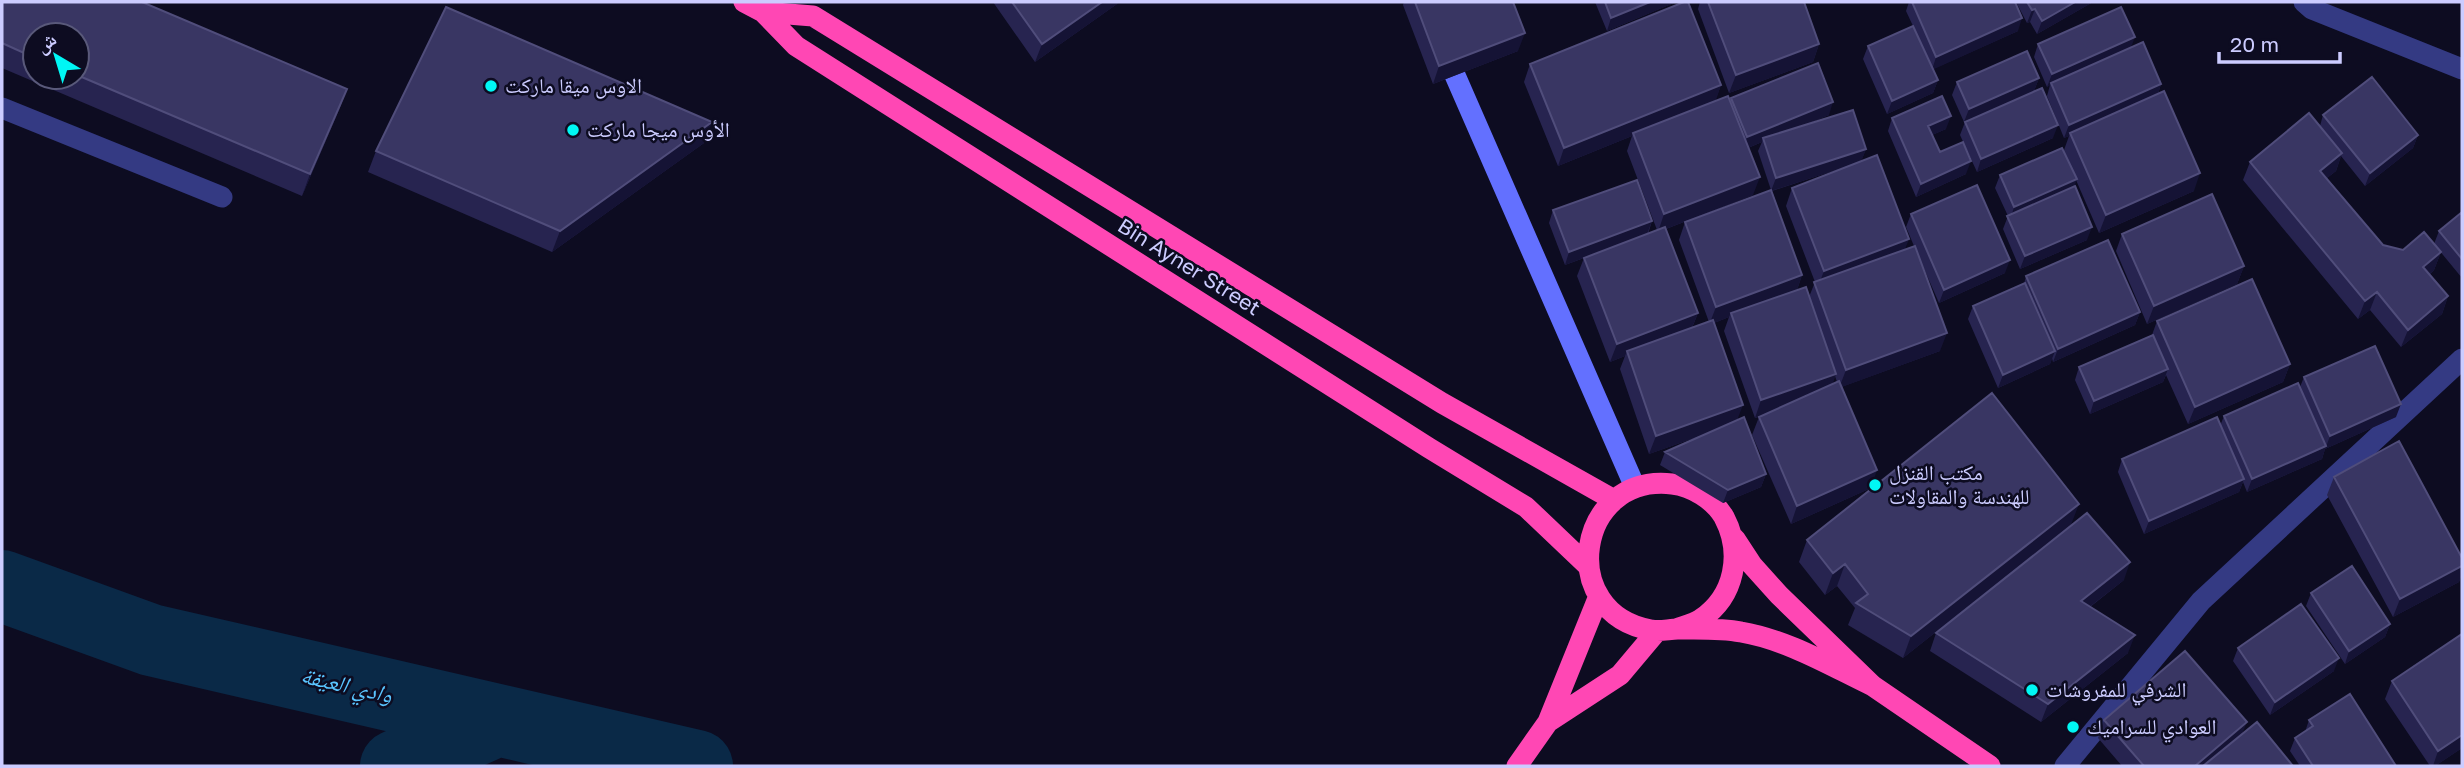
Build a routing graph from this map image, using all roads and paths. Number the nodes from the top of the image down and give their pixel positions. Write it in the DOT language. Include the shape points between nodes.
graph roads {
  1 [pos="1423,2"];
  2 [pos="2304,2"];
  3 [pos="753,7"];
  4 [pos="2462,69"];
  5 [pos="2,108"];
  6 [pos="222,197"];
  7 [pos="2462,359"];
  8 [pos="1635,487"];
  9 [pos="1614,500"];
  10 [pos="1733,536"];
  11 [pos="1587,565"];
  12 [pos="1599,596"];
  13 [pos="1667,630"];
  14 [pos="1873,686"];
  15 [pos="1548,722"];
  16 [pos="1520,763"];
  17 [pos="1990,766"];
  18 [pos="2064,766"];
  1 -- 8 [label="street"];
  2 -- 4 [label="street"];
  3 -- 9 [label="highway, Bin Ayner Street" via="813,16 1443,403"];
  3 -- 11 [label="highway, Bin Ayner Street" via="796,46 1526,507"];
  5 -- 6 [label="street"];
  7 -- 18 [label="street" via="2202,601"];
  8 -- 9 [label="highway"];
  8 -- 10 [label="highway" via="1683,485 1705,496 1722,514"];
  9 -- 11 [label="highway" via="1598,519 1589,541"];
  10 -- 13 [label="highway" via="1731,584 1718,605 1699,621"];
  10 -- 14 [label="highway" via="1779,595"];
  11 -- 12 [label="highway"];
  12 -- 13 [label="highway" via="1628,623"];
  12 -- 15 [label="highway"];
  13 -- 14 [label="highway" via="1740,632 1781,643"];
  13 -- 15 [label="highway" via="1620,675"];
  14 -- 17 [label="highway"];
  15 -- 16 [label="highway"];
}
